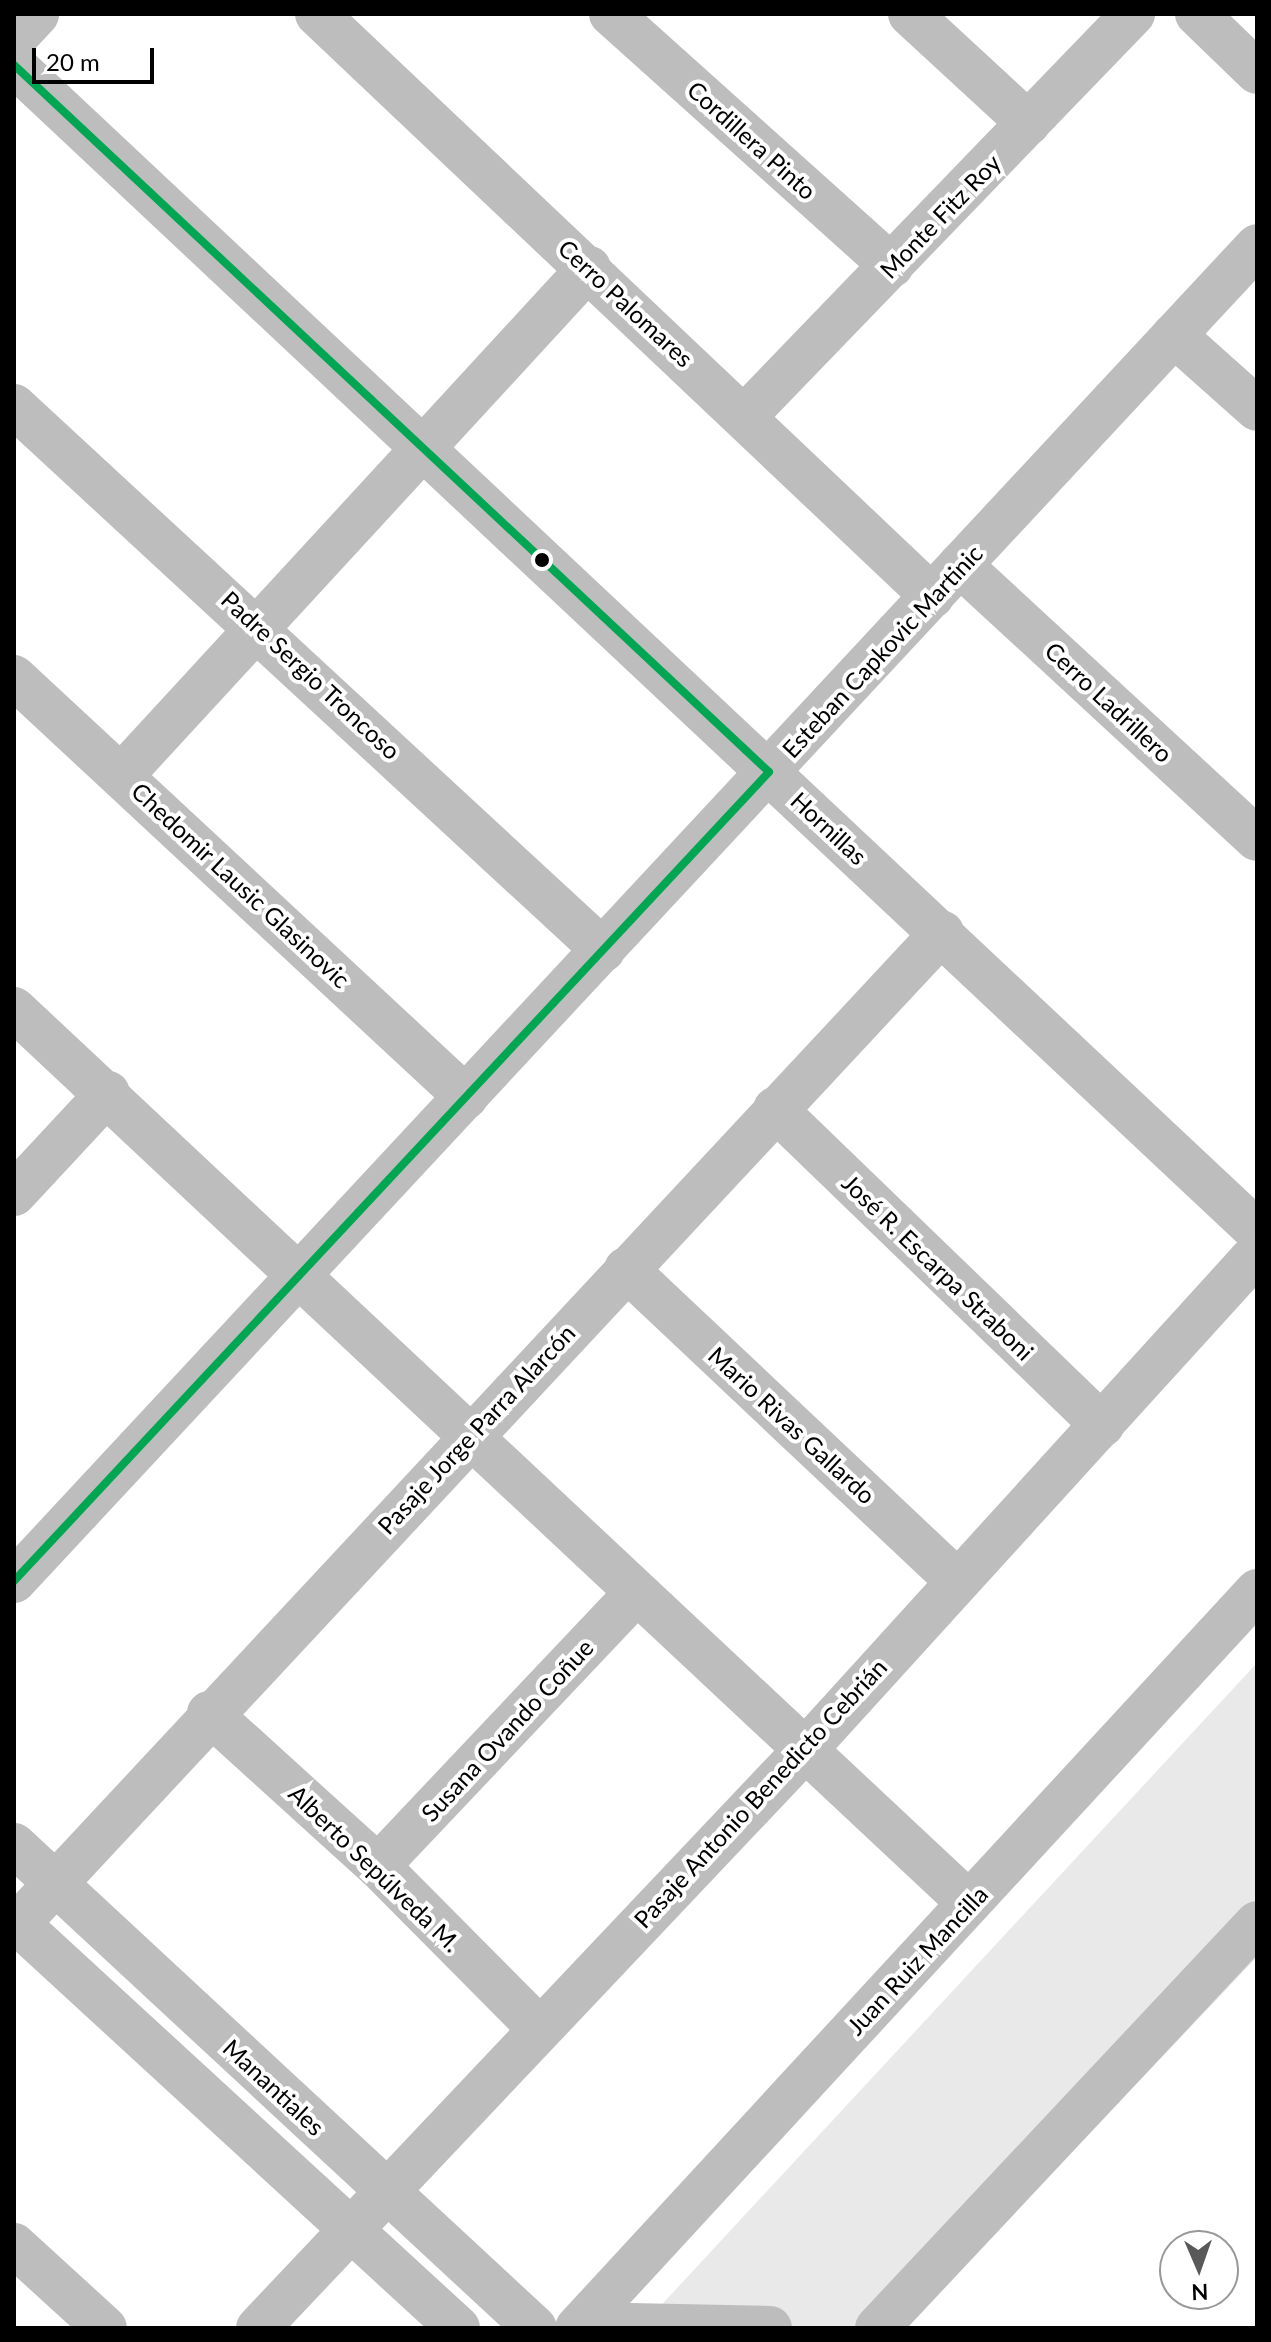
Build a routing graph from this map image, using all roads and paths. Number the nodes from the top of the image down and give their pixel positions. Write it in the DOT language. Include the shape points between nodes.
graph roads {
  1 [pos="37,14"];
  2 [pos="611,14"];
  3 [pos="910,14"];
  4 [pos="1133,14"];
  5 [pos="1197,14"];
  6 [pos="324,16"];
  7 [pos="14,39"];
  8 [pos="14,65"];
  9 [pos="1257,72"];
  10 [pos="1028,123"];
  11 [pos="1257,246"];
  12 [pos="892,266"];
  13 [pos="589,268"];
  14 [pos="1174,335"];
  15 [pos="14,406"];
  16 [pos="1257,409"];
  17 [pos="745,416"];
  18 [pos="426,445"];
  19 [pos="946,581"];
  20 [pos="259,626"];
  21 [pos="14,677"];
  22 [pos="769,772"];
  23 [pos="123,774"];
  24 [pos="1257,839"];
  25 [pos="942,933"];
  26 [pos="603,950"];
  27 [pos="14,1009"];
  28 [pos="108,1093"];
  29 [pos="466,1097"];
  30 [pos="775,1109"];
  31 [pos="14,1194"];
  32 [pos="1257,1231"];
  33 [pos="1257,1253"];
  34 [pos="626,1269"];
  35 [pos="301,1273"];
  36 [pos="1102,1425"];
  37 [pos="468,1439"];
  38 [pos="22,1555"];
  39 [pos="957,1581"];
  40 [pos="1257,1591"];
  41 [pos="635,1594"];
  42 [pos="209,1713"];
  43 [pos="805,1750"];
  44 [pos="14,1845"];
  45 [pos="378,1866"];
  46 [pos="56,1884"];
  47 [pos="969,1903"];
  48 [pos="1257,1923"];
  49 [pos="15,1924"];
  50 [pos="537,2026"];
  51 [pos="389,2193"];
  52 [pos="352,2230"];
  53 [pos="16,2253"];
  54 [pos="579,2326"];
  55 [pos="105,2328"];
  56 [pos="258,2328"];
  57 [pos="458,2328"];
  58 [pos="535,2328"];
  59 [pos="770,2328"];
  60 [pos="877,2328"];
  1 -- 7 [label="street"];
  2 -- 12 [label="street, Cordillera Pinto"];
  3 -- 10 [label="street"];
  4 -- 10 [label="street, Monte Fitz Roy"];
  5 -- 9 [label="street"];
  6 -- 13 [label="street, Cerro Palomares"];
  8 -- 18 [label="street, Hornillas"];
  10 -- 12 [label="street, Monte Fitz Roy"];
  11 -- 14 [label="street, Esteban Capkovic Martinic"];
  12 -- 17 [label="street, Monte Fitz Roy"];
  13 -- 17 [label="street, Cerro Palomares"];
  13 -- 18 [label="street"];
  14 -- 16 [label="street"];
  14 -- 19 [label="street, Esteban Capkovic Martinic"];
  15 -- 20 [label="street, Padre Sergio Troncoso"];
  17 -- 19 [label="street, Cerro Palomares"];
  18 -- 20 [label="street"];
  18 -- 22 [label="street, Hornillas"];
  19 -- 22 [label="street, Esteban Capkovic Martinic"];
  19 -- 24 [label="street, Cerro Ladrillero"];
  20 -- 23 [label="street"];
  20 -- 26 [label="street, Padre Sergio Troncoso"];
  21 -- 23 [label="street, Chedomir Lausic Glasinovic"];
  22 -- 25 [label="street, Hornillas"];
  22 -- 26 [label="street, Esteban Capkovic Martinic"];
  23 -- 29 [label="street, Chedomir Lausic Glasinovic"];
  25 -- 30 [label="street, Pasaje Jorge Parra Alarcón"];
  25 -- 32 [label="street, Hornillas"];
  26 -- 29 [label="street, Esteban Capkovic Martinic"];
  27 -- 28 [label="street"];
  28 -- 31 [label="street"];
  28 -- 35 [label="street"];
  29 -- 35 [label="street, Esteban Capkovic Martinic"];
  30 -- 34 [label="street, Pasaje Jorge Parra Alarcón"];
  30 -- 36 [label="street, José R. Escarpa Straboni"];
  33 -- 36 [label="street, Pasaje Antonio Benedicto Cebrián"];
  34 -- 37 [label="street, Pasaje Jorge Parra Alarcón"];
  34 -- 39 [label="street, Mario Rivas Gallardo"];
  35 -- 37 [label="street"];
  35 -- 38 [label="street, Esteban Capkovic Martinic"];
  36 -- 39 [label="street, Pasaje Antonio Benedicto Cebrián"];
  37 -- 41 [label="street"];
  37 -- 42 [label="street, Pasaje Jorge Parra Alarcón"];
  39 -- 43 [label="street, Pasaje Antonio Benedicto Cebrián"];
  40 -- 47 [label="street, Juan Ruiz Mancilla"];
  41 -- 43 [label="street"];
  41 -- 45 [label="street, Susana Ovando Coñue"];
  42 -- 45 [label="street, Alberto Sepúlveda M."];
  42 -- 46 [label="street, Pasaje Jorge Parra Alarcón"];
  43 -- 47 [label="street"];
  43 -- 50 [label="street, Pasaje Antonio Benedicto Cebrián"];
  44 -- 46 [label="street, Manantiales"];
  45 -- 50 [label="street, Alberto Sepúlveda M."];
  46 -- 49 [label="street, Pasaje Jorge Parra Alarcón"];
  46 -- 51 [label="street, Manantiales"];
  47 -- 54 [label="street, Juan Ruiz Mancilla"];
  48 -- 60 [label="street"];
  49 -- 52 [label="street"];
  50 -- 51 [label="street, Pasaje Antonio Benedicto Cebrián"];
  51 -- 52 [label="street, Pasaje Antonio Benedicto Cebrián"];
  51 -- 58 [label="street, Manantiales"];
  52 -- 56 [label="street, Pasaje Antonio Benedicto Cebrián"];
  52 -- 57 [label="street"];
  53 -- 55 [label="street"];
  54 -- 59 [label="street"];
}
